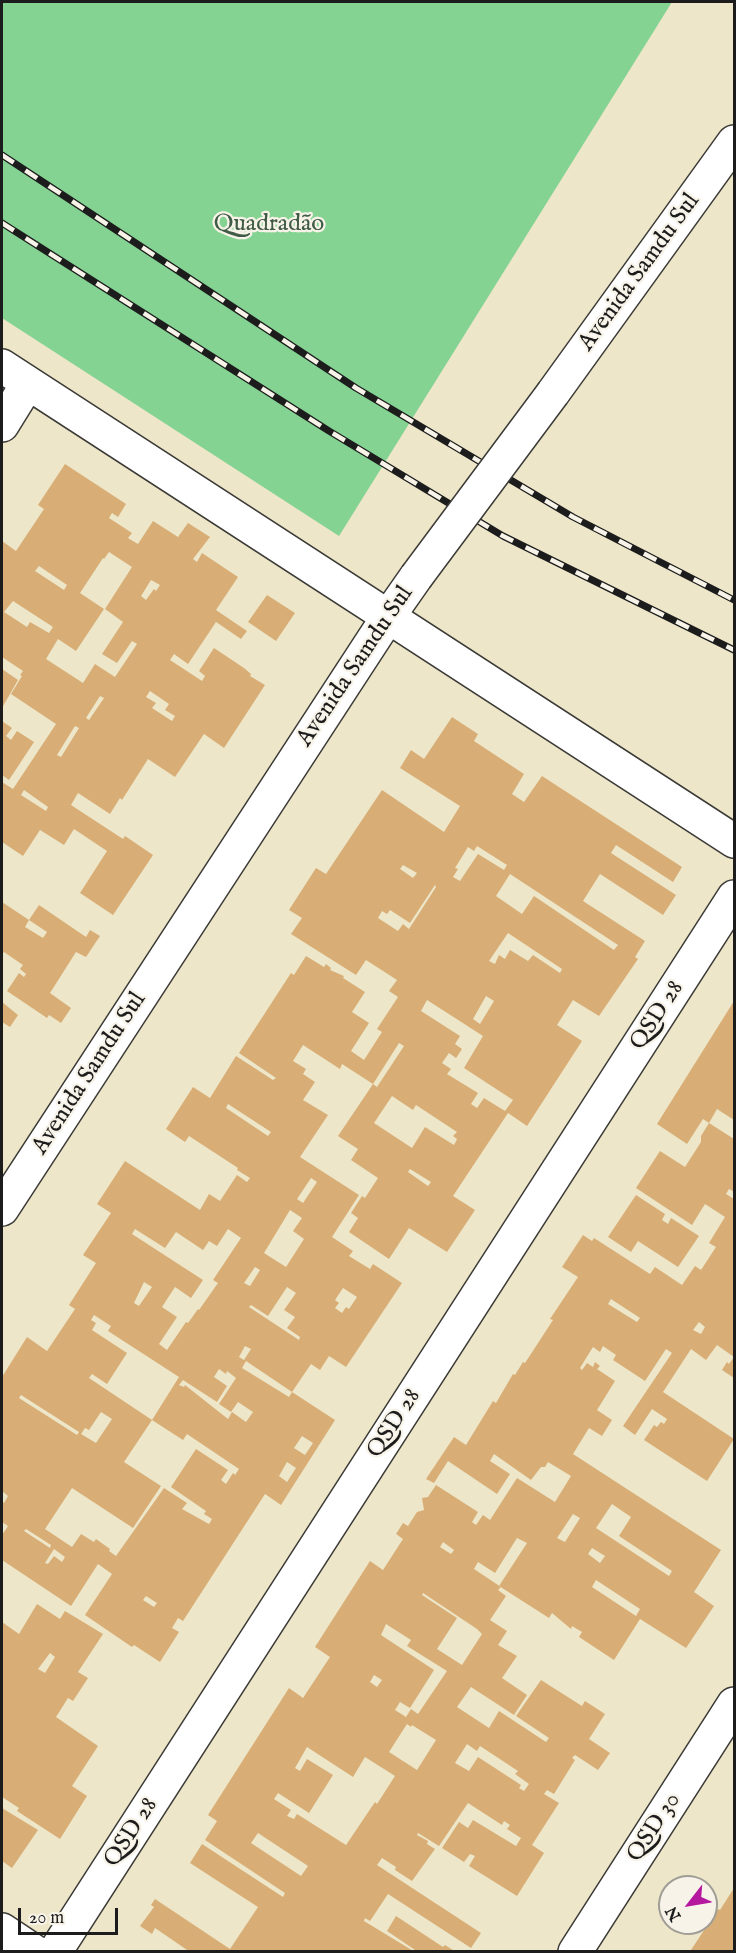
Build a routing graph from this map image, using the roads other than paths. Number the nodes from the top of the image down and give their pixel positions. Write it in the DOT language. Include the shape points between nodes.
graph roads {
  1 [pos="735,142"];
  2 [pos="2,366"];
  3 [pos="28,383"];
  4 [pos="2,425"];
  5 [pos="388,617"];
  6 [pos="735,841"];
  7 [pos="735,897"];
  8 [pos="2,1209"];
  9 [pos="735,1704"];
  10 [pos="2,1930"];
  11 [pos="35,1952"];
  12 [pos="55,1952"];
  13 [pos="574,1952"];
  1 -- 5 [label="street, Avenida Samdu Sul, bridge"];
  2 -- 3 [label="street"];
  3 -- 4 [label="street"];
  3 -- 5 [label="street"];
  5 -- 6 [label="street"];
  5 -- 8 [label="street, Avenida Samdu Sul"];
  7 -- 12 [label="street, QSD 28"];
  9 -- 13 [label="street, QSD 30"];
  10 -- 11 [label="street"];
}
